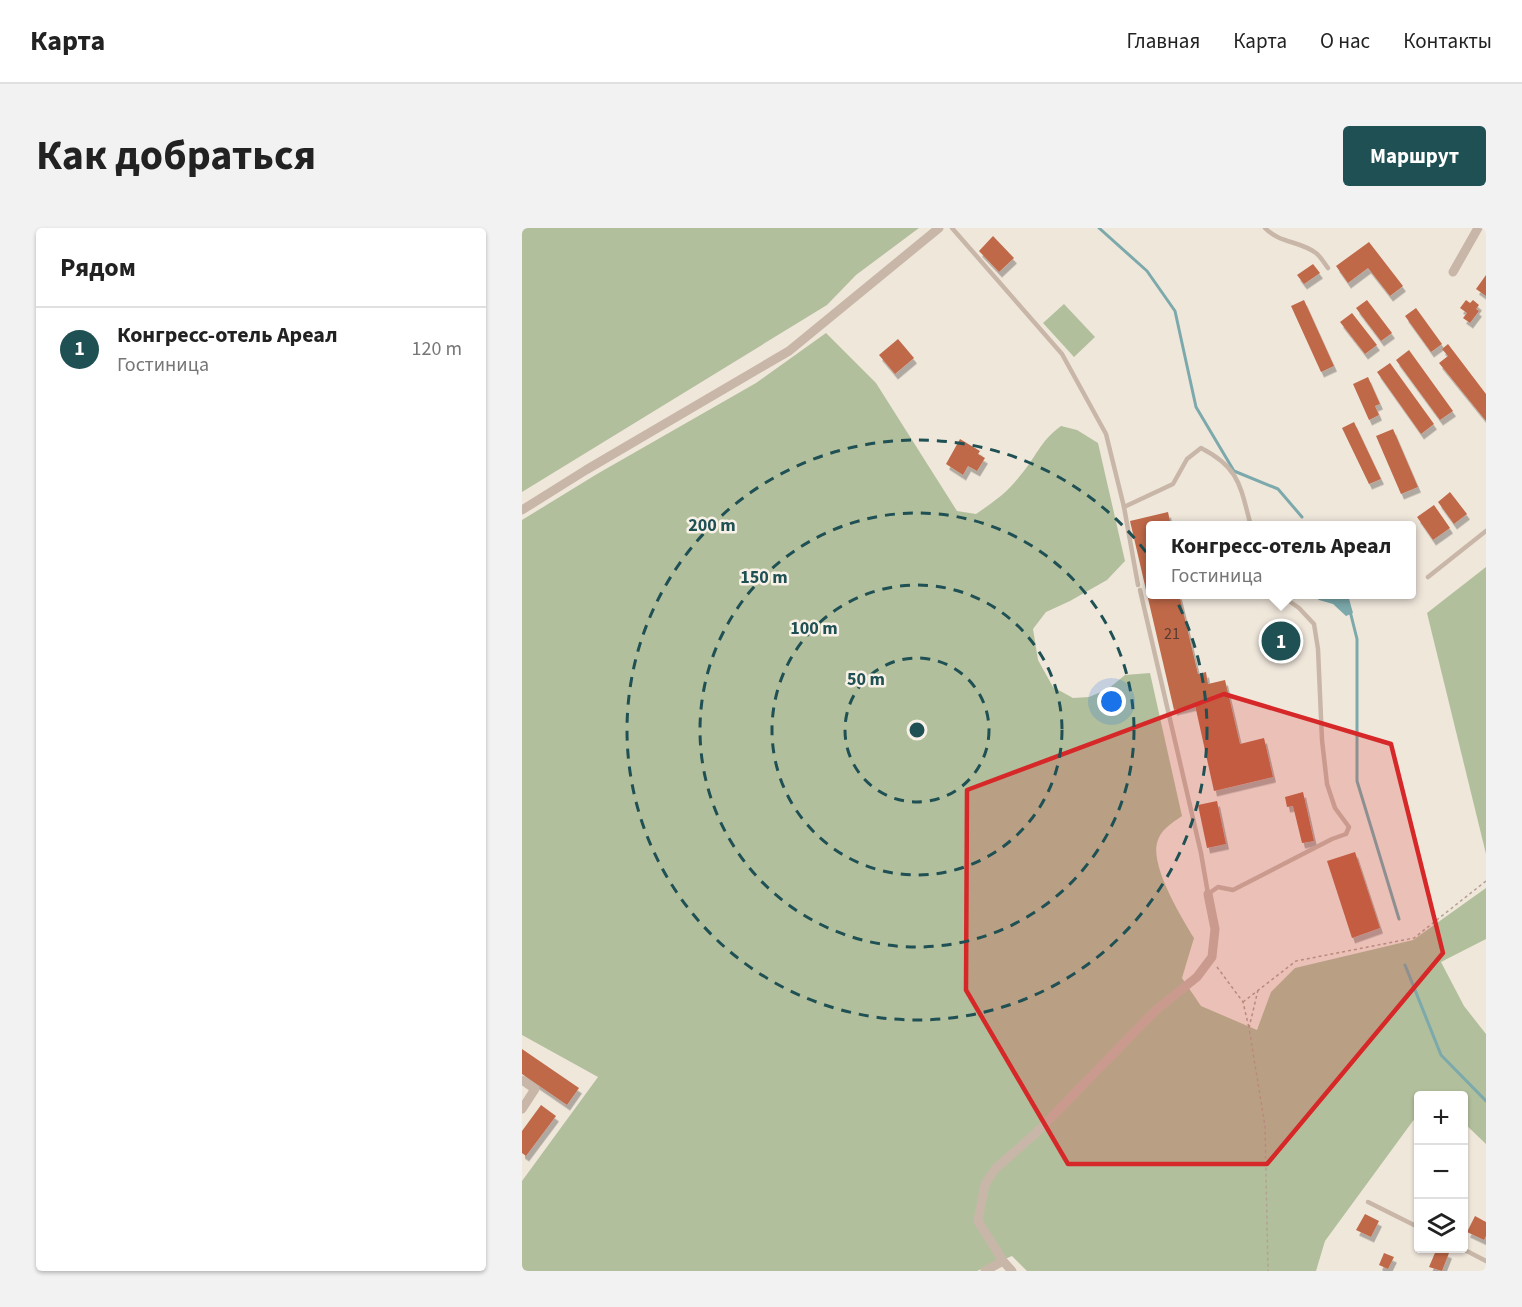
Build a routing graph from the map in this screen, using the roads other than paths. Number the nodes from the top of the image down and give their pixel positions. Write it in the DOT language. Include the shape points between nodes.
graph roads {
  1 [pos="939,228"];
  2 [pos="952,228"];
  3 [pos="1265,228"];
  4 [pos="1478,228"];
  5 [pos="1328,268"];
  6 [pos="1453,272"];
  7 [pos="1124,507"];
  8 [pos="522,510"];
  9 [pos="1250,521"];
  10 [pos="1486,531"];
  11 [pos="1428,577"];
  12 [pos="1286,599"];
  13 [pos="1208,894"];
  14 [pos="522,1080"];
  15 [pos="522,1109"];
  16 [pos="1368,1202"];
  17 [pos="1414,1225"];
  18 [pos="1468,1252"];
  19 [pos="1486,1261"];
  20 [pos="1003,1262"];
  21 [pos="985,1271"];
  22 [pos="1012,1271"];
  1 -- 8 [label="street" via="789,351"];
  2 -- 7 [label="lane" via="1062,354 1106,434"];
  3 -- 5 [label="lane" via="1283,241 1317,254"];
  4 -- 6 [label="street"];
  7 -- 9 [label="lane" via="1173,484 1187,459 1201,448 1221,458 1238,480"];
  7 -- 13 [label="lane"];
  10 -- 11 [label="lane"];
  12 -- 13 [label="lane" via="1314,624 1327,784 1335,808 1349,827 1346,834 1233,890 1218,886"];
  13 -- 20 [label="street" via="1215,929 1212,957 1197,977 1156,1010 1036,1133 994,1169 985,1184 978,1221"];
  14 -- 15 [label="street" via="535,1089"];
  16 -- 17 [label="lane"];
  18 -- 19 [label="lane"];
  20 -- 21 [label="street"];
  20 -- 22 [label="street"];
}
